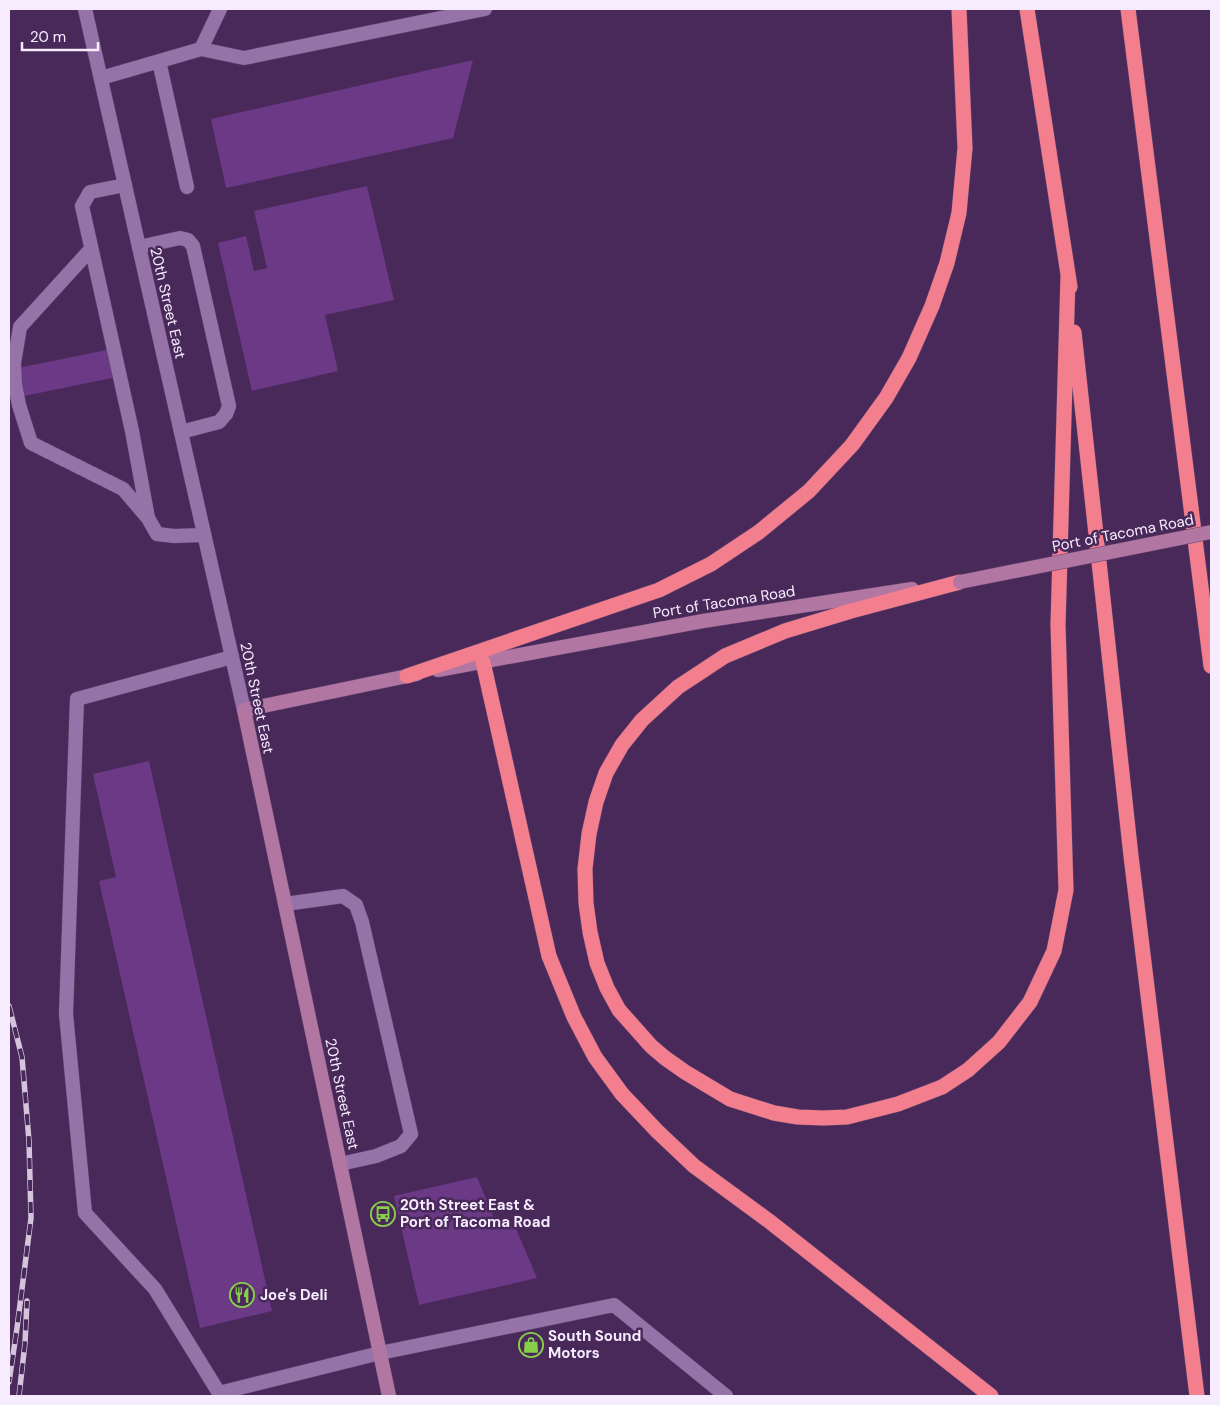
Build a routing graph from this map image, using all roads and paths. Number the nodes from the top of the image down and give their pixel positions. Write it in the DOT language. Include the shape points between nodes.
graph roads {
  1 [pos="85,9"];
  2 [pos="220,9"];
  3 [pos="485,9"];
  4 [pos="959,9"];
  5 [pos="1027,9"];
  6 [pos="1128,9"];
  7 [pos="201,49"];
  8 [pos="160,61"];
  9 [pos="101,78"];
  10 [pos="125,185"];
  11 [pos="186,188"];
  12 [pos="139,247"];
  13 [pos="91,249"];
  14 [pos="1068,276"];
  15 [pos="181,432"];
  16 [pos="148,518"];
  17 [pos="1211,532"];
  18 [pos="204,535"];
  19 [pos="960,582"];
  20 [pos="232,657"];
  21 [pos="483,662"];
  22 [pos="1211,666"];
  23 [pos="407,676"];
  24 [pos="244,710"];
  25 [pos="285,904"];
  26 [pos="340,1164"];
  27 [pos="380,1353"];
  28 [pos="389,1396"];
  29 [pos="726,1396"];
  30 [pos="990,1396"];
  31 [pos="1197,1396"];
  1 -- 9 [label="street, 20th Street East"];
  2 -- 7 [label="street"];
  3 -- 7 [label="street" via="244,58"];
  4 -- 23 [label="highway" via="965,148 959,213 947,263 909,358 886,398 852,445 809,491 759,532 711,564 659,590"];
  5 -- 14 [label="highway"];
  6 -- 22 [label="highway"];
  7 -- 8 [label="street"];
  8 -- 9 [label="street"];
  8 -- 11 [label="street"];
  9 -- 10 [label="street, 20th Street East"];
  10 -- 12 [label="street, 20th Street East"];
  10 -- 13 [label="street" via="90,192 82,206"];
  12 -- 15 [label="street, 20th Street East"];
  12 -- 15 [label="street" via="180,238 193,246 229,406 219,422"];
  13 -- 16 [label="street"];
  13 -- 16 [label="street" via="20,327 14,363 15,384 31,443 123,489"];
  14 -- 19 [label="highway" via="1058,625 1066,890 1054,951 1030,1002 999,1042 968,1070 942,1087 898,1104 847,1117 774,1113 730,1098 685,1072 651,1046 619,1010 597,963 586,903 585,868 596,802 606,773 642,720 678,687 725,656 794,628"];
  14 -- 31 [label="highway" via="1131,856"];
  15 -- 18 [label="street, 20th Street East"];
  16 -- 18 [label="street" via="157,534"];
  17 -- 19 [label="main road, Port of Tacoma Road, bridge"];
  18 -- 20 [label="street, 20th Street East"];
  19 -- 21 [label="main road, Port of Tacoma Road" via="703,620"];
  20 -- 24 [label="street, 20th Street East"];
  20 -- 27 [label="street" via="77,699 66,1014 86,1214 155,1289 219,1393"];
  21 -- 23 [label="main road, Port of Tacoma Road"];
  21 -- 30 [label="highway" via="550,956 574,1017 595,1057 622,1094 694,1166 769,1221"];
  23 -- 24 [label="main road, Port of Tacoma Road"];
  24 -- 25 [label="main road, 20th Street East"];
  25 -- 26 [label="main road, 20th Street East"];
  25 -- 26 [label="street" via="343,896 356,905 411,1134 401,1146 376,1156"];
  26 -- 27 [label="main road, 20th Street East"];
  27 -- 28 [label="main road, 20th Street East"];
  27 -- 29 [label="street" via="614,1305"];
}
